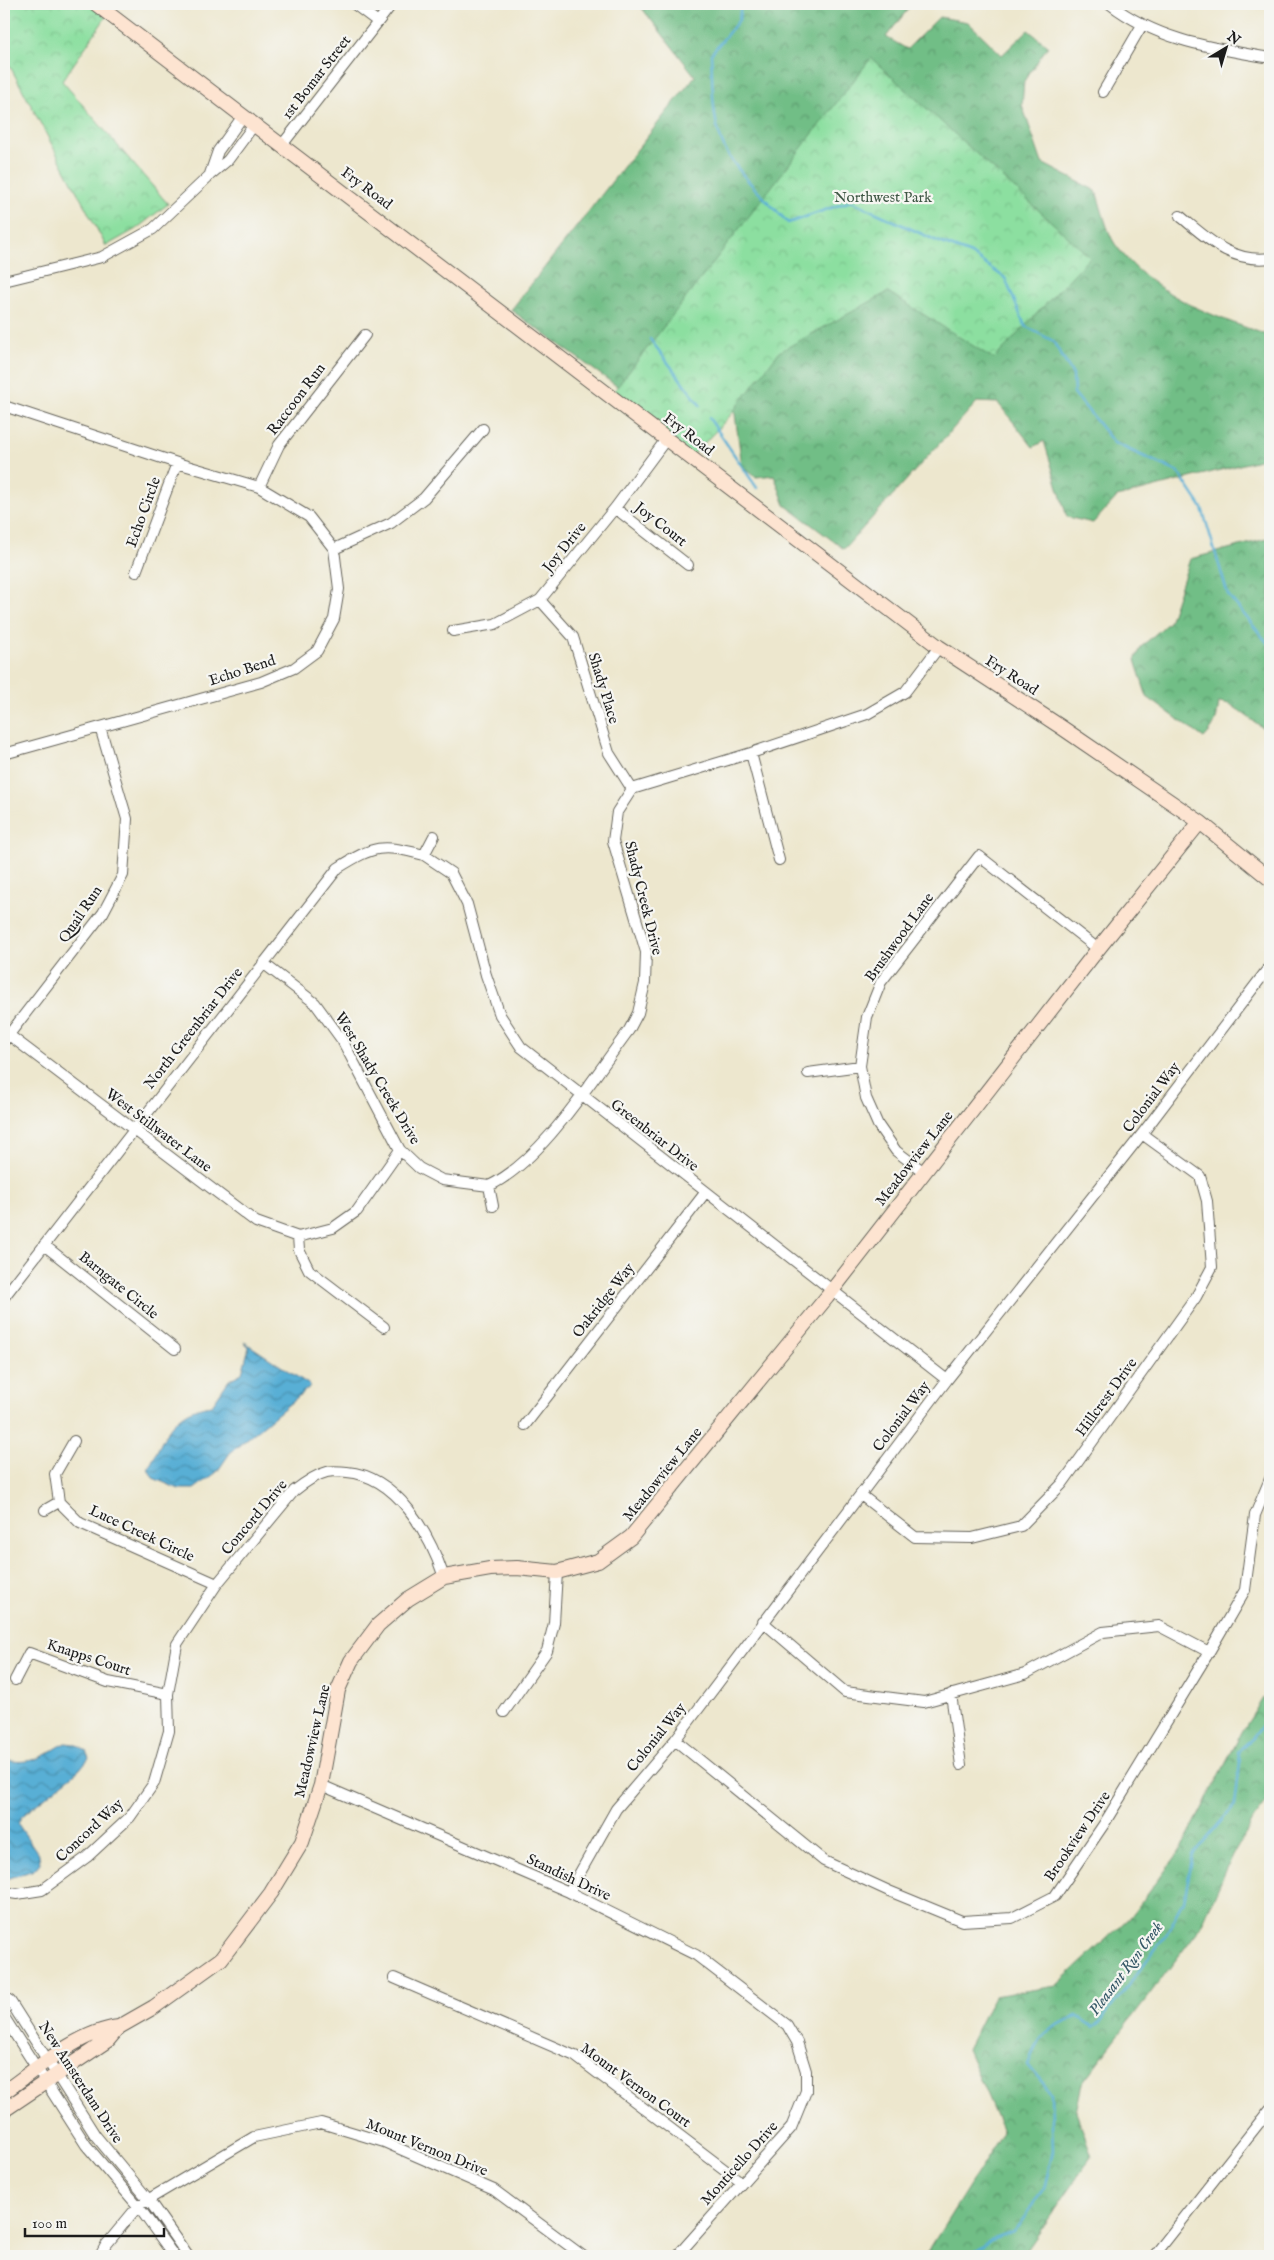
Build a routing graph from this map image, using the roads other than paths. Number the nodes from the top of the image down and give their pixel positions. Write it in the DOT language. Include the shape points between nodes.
graph roads {
  1 [pos="354,4"];
  2 [pos="392,4"];
  3 [pos="1110,4"];
  4 [pos="98,5"];
  5 [pos="378,22"];
  6 [pos="1142,25"];
  7 [pos="1270,58"];
  8 [pos="1103,92"];
  9 [pos="249,120"];
  10 [pos="282,145"];
  11 [pos="1180,216"];
  12 [pos="1270,258"];
  13 [pos="4,281"];
  14 [pos="365,334"];
  15 [pos="4,406"];
  16 [pos="483,428"];
  17 [pos="667,438"];
  18 [pos="177,463"];
  19 [pos="259,487"];
  20 [pos="616,508"];
  21 [pos="334,549"];
  22 [pos="688,565"];
  23 [pos="136,572"];
  24 [pos="540,600"];
  25 [pos="453,631"];
  26 [pos="940,647"];
  27 [pos="100,727"];
  28 [pos="751,753"];
  29 [pos="4,754"];
  30 [pos="632,789"];
  31 [pos="1200,822"];
  32 [pos="434,836"];
  33 [pos="424,855"];
  34 [pos="779,860"];
  35 [pos="1270,879"];
  36 [pos="1098,949"];
  37 [pos="263,962"];
  38 [pos="1270,966"];
  39 [pos="6,1038"];
  40 [pos="860,1066"];
  41 [pos="808,1072"];
  42 [pos="580,1095"];
  43 [pos="133,1128"];
  44 [pos="1142,1134"];
  45 [pos="400,1150"];
  46 [pos="924,1172"];
  47 [pos="489,1186"];
  48 [pos="705,1193"];
  49 [pos="493,1206"];
  50 [pos="298,1237"];
  51 [pos="44,1245"];
  52 [pos="832,1291"];
  53 [pos="4,1297"];
  54 [pos="384,1327"];
  55 [pos="175,1349"];
  56 [pos="947,1380"];
  57 [pos="525,1425"];
  58 [pos="74,1441"];
  59 [pos="1270,1479"];
  60 [pos="860,1495"];
  61 [pos="59,1502"];
  62 [pos="45,1510"];
  63 [pos="557,1572"];
  64 [pos="444,1577"];
  65 [pos="217,1584"];
  66 [pos="762,1622"];
  67 [pos="1209,1652"];
  68 [pos="15,1680"];
  69 [pos="168,1694"];
  70 [pos="950,1694"];
  71 [pos="504,1712"];
  72 [pos="675,1740"];
  73 [pos="960,1765"];
  74 [pos="321,1785"];
  75 [pos="4,1892"];
  76 [pos="569,1892"];
  77 [pos="394,1978"];
  78 [pos="4,1997"];
  79 [pos="4,2017"];
  80 [pos="787,2025"];
  81 [pos="119,2027"];
  82 [pos="48,2060"];
  83 [pos="36,2068"];
  84 [pos="57,2073"];
  85 [pos="44,2081"];
  86 [pos="4,2092"];
  87 [pos="1270,2109"];
  88 [pos="4,2110"];
  89 [pos="741,2182"];
  90 [pos="142,2203"];
  91 [pos="100,2256"];
  92 [pos="174,2256"];
  93 [pos="188,2256"];
  94 [pos="583,2256"];
  95 [pos="677,2256"];
  96 [pos="1154,2256"];
  1 -- 5 [label="street"];
  2 -- 5 [label="street, 1st Bomar Street"];
  3 -- 6 [label="street"];
  4 -- 9 [label="street, Fry Road"];
  5 -- 10 [label="street, 1st Bomar Street"];
  6 -- 7 [label="street" via="1190,44"];
  6 -- 8 [label="street"];
  9 -- 10 [label="street, Fry Road"];
  9 -- 13 [label="street" via="218,151 210,175 153,229 102,257"];
  10 -- 17 [label="street, Fry Road"];
  11 -- 12 [label="street" via="1225,251 1252,259"];
  14 -- 19 [label="street, Raccoon Run" via="279,445"];
  15 -- 18 [label="street"];
  16 -- 21 [label="street" via="424,498 391,523"];
  17 -- 20 [label="street, Joy Drive"];
  17 -- 26 [label="street, Fry Road"];
  18 -- 19 [label="street"];
  18 -- 23 [label="street, Echo Circle"];
  19 -- 21 [label="street" via="309,517"];
  20 -- 22 [label="street, Joy Court"];
  20 -- 24 [label="street, Joy Drive"];
  21 -- 27 [label="street, Echo Bend" via="338,589 334,619 317,650 294,668 261,682"];
  24 -- 25 [label="street, Joy Drive" via="495,624"];
  24 -- 30 [label="street, Shady Place" via="573,637 608,753"];
  26 -- 28 [label="street" via="905,692 867,714"];
  26 -- 31 [label="street, Fry Road"];
  27 -- 29 [label="street, Echo Bend"];
  27 -- 39 [label="street, Quail Run" via="127,819 123,875 103,913"];
  28 -- 30 [label="street"];
  28 -- 34 [label="street"];
  30 -- 42 [label="street, Shady Creek Drive" via="617,812 613,841 646,952 645,983 638,1013 629,1030"];
  31 -- 35 [label="street, Fry Road"];
  31 -- 36 [label="street, Meadowview Lane"];
  32 -- 33 [label="street"];
  33 -- 37 [label="street, North Greenbriar Drive" via="394,848 367,850 338,868"];
  33 -- 42 [label="street, Greenbriar Drive" via="451,873 467,904 500,1015 521,1047"];
  36 -- 40 [label="street, Brushwood Lane" via="979,856 881,982 867,1017"];
  36 -- 46 [label="street, Meadowview Lane"];
  37 -- 43 [label="street, North Greenbriar Drive"];
  37 -- 45 [label="street, West Shady Creek Drive" via="315,1003 342,1040"];
  38 -- 44 [label="street, Colonial Way"];
  39 -- 43 [label="street, West Stillwater Lane"];
  40 -- 41 [label="street"];
  40 -- 46 [label="street, Brushwood Lane" via="866,1098 878,1125 896,1151"];
  42 -- 47 [label="street, Shady Creek Drive" via="534,1155 507,1178"];
  42 -- 48 [label="street, Greenbriar Drive"];
  43 -- 50 [label="street, West Stillwater Lane" via="256,1222"];
  43 -- 51 [label="street, North Greenbriar Drive"];
  44 -- 56 [label="street, Colonial Way"];
  44 -- 60 [label="street, Hillcrest Drive" via="1200,1176 1208,1209 1212,1267 1196,1297 1062,1484 1021,1526 972,1538 915,1537"];
  45 -- 47 [label="street, West Shady Creek Drive" via="419,1168 442,1180"];
  45 -- 50 [label="street" via="357,1211 333,1228"];
  46 -- 52 [label="street, Meadowview Lane"];
  47 -- 49 [label="street"];
  48 -- 52 [label="street, Greenbriar Drive"];
  48 -- 57 [label="street, Oakridge Way"];
  50 -- 54 [label="street" via="299,1250 309,1270"];
  51 -- 53 [label="street, North Greenbriar Drive"];
  51 -- 55 [label="street, Barngate Circle"];
  52 -- 56 [label="street, Greenbriar Drive"];
  52 -- 63 [label="street, Meadowview Lane" via="631,1538 598,1561"];
  56 -- 60 [label="street, Colonial Way"];
  58 -- 61 [label="street" via="55,1474"];
  59 -- 67 [label="street, Brookview Drive" via="1255,1515 1245,1590"];
  60 -- 66 [label="street, Colonial Way"];
  61 -- 62 [label="street"];
  61 -- 65 [label="street, Luce Creek Circle" via="80,1523"];
  63 -- 64 [label="street, Meadowview Lane" via="517,1568"];
  63 -- 71 [label="street" via="554,1623 548,1651"];
  64 -- 65 [label="street, Concord Drive" via="423,1531 395,1494 361,1473 329,1471 294,1491"];
  64 -- 74 [label="street, Meadowview Lane" via="408,1599 378,1625 352,1661 338,1690"];
  65 -- 69 [label="street, Concord Way" via="177,1644"];
  66 -- 70 [label="street" via="845,1692 924,1702"];
  66 -- 72 [label="street, Colonial Way"];
  67 -- 70 [label="street" via="1159,1626 1103,1632 1025,1674"];
  67 -- 72 [label="street, Brookview Drive" via="1104,1824 1055,1896 1012,1918 962,1921 824,1861"];
  68 -- 69 [label="street, Knapps Court" via="29,1653 108,1682"];
  69 -- 75 [label="street, Concord Way" via="169,1731 154,1783 130,1817 87,1857 42,1890 17,1894"];
  70 -- 73 [label="street"];
  72 -- 76 [label="street, Colonial Way" via="616,1809"];
  74 -- 76 [label="street, Standish Drive"];
  74 -- 81 [label="street, Meadowview Lane" via="302,1842 271,1893 221,1959 154,2007"];
  76 -- 80 [label="street, Standish Drive" via="696,1955"];
  77 -- 89 [label="street, Mount Vernon Court" via="575,2056"];
  78 -- 82 [label="street, New Amsterdam Drive" via="10,2001"];
  79 -- 83 [label="street, New Amsterdam Drive"];
  80 -- 89 [label="street, Monticello Drive" via="802,2056 806,2091 791,2128"];
  81 -- 82 [label="street, Meadowview Lane" via="103,2028"];
  81 -- 84 [label="street, Meadowview Lane" via="108,2040"];
  82 -- 83 [label="street, Meadowview Lane"];
  82 -- 84 [label="street, New Amsterdam Drive"];
  83 -- 85 [label="street, New Amsterdam Drive"];
  83 -- 86 [label="street, Meadowview Lane"];
  84 -- 85 [label="street, Meadowview Lane"];
  84 -- 90 [label="street, New Amsterdam Drive"];
  85 -- 88 [label="street, Meadowview Lane"];
  85 -- 90 [label="street, New Amsterdam Drive" via="86,2145"];
  87 -- 96 [label="street"];
  89 -- 95 [label="street, Monticello Drive"];
  90 -- 91 [label="street"];
  90 -- 92 [label="street, New Amsterdam Drive"];
  90 -- 93 [label="street, New Amsterdam Drive"];
  90 -- 94 [label="street, Mount Vernon Drive" via="254,2137 321,2123 384,2142 494,2190"];
}
